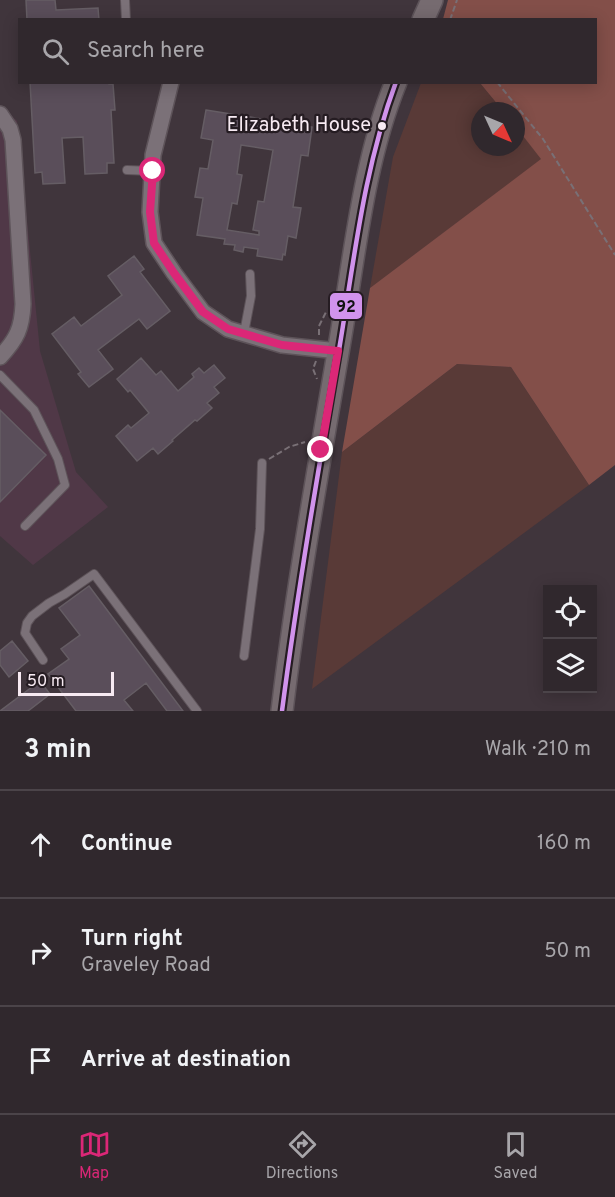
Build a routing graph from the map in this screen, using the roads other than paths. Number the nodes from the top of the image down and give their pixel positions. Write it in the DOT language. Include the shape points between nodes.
graph roads {
  1 [pos="125,0"];
  2 [pos="432,0"];
  3 [pos="126,18"];
  4 [pos="424,18"];
  5 [pos="167,84"];
  6 [pos="395,84"];
  7 [pos="0,114"];
  8 [pos="127,170"];
  9 [pos="153,171"];
  10 [pos="250,274"];
  11 [pos="244,333"];
  12 [pos="338,351"];
  13 [pos="0,357"];
  14 [pos="0,375"];
  15 [pos="262,463"];
  16 [pos="25,526"];
  17 [pos="244,656"];
  18 [pos="43,660"];
  19 [pos="197,711"];
  20 [pos="282,711"];
  1 -- 3 [label="lane"];
  2 -- 4 [label="main road"];
  5 -- 9 [label="street"];
  6 -- 12 [label="main road" via="367,184"];
  7 -- 13 [label="street" via="13,140 23,304 19,332"];
  8 -- 9 [label="lane"];
  9 -- 11 [label="street" via="150,212 154,243 203,312 228,329"];
  10 -- 11 [label="lane" via="251,296"];
  11 -- 12 [label="street" via="282,345"];
  12 -- 20 [label="main road"];
  14 -- 16 [label="lane" via="34,410 58,459 65,485"];
  15 -- 17 [label="lane" via="260,529"];
  18 -- 19 [label="lane" via="25,633 27,623 49,603 94,574"];
}
